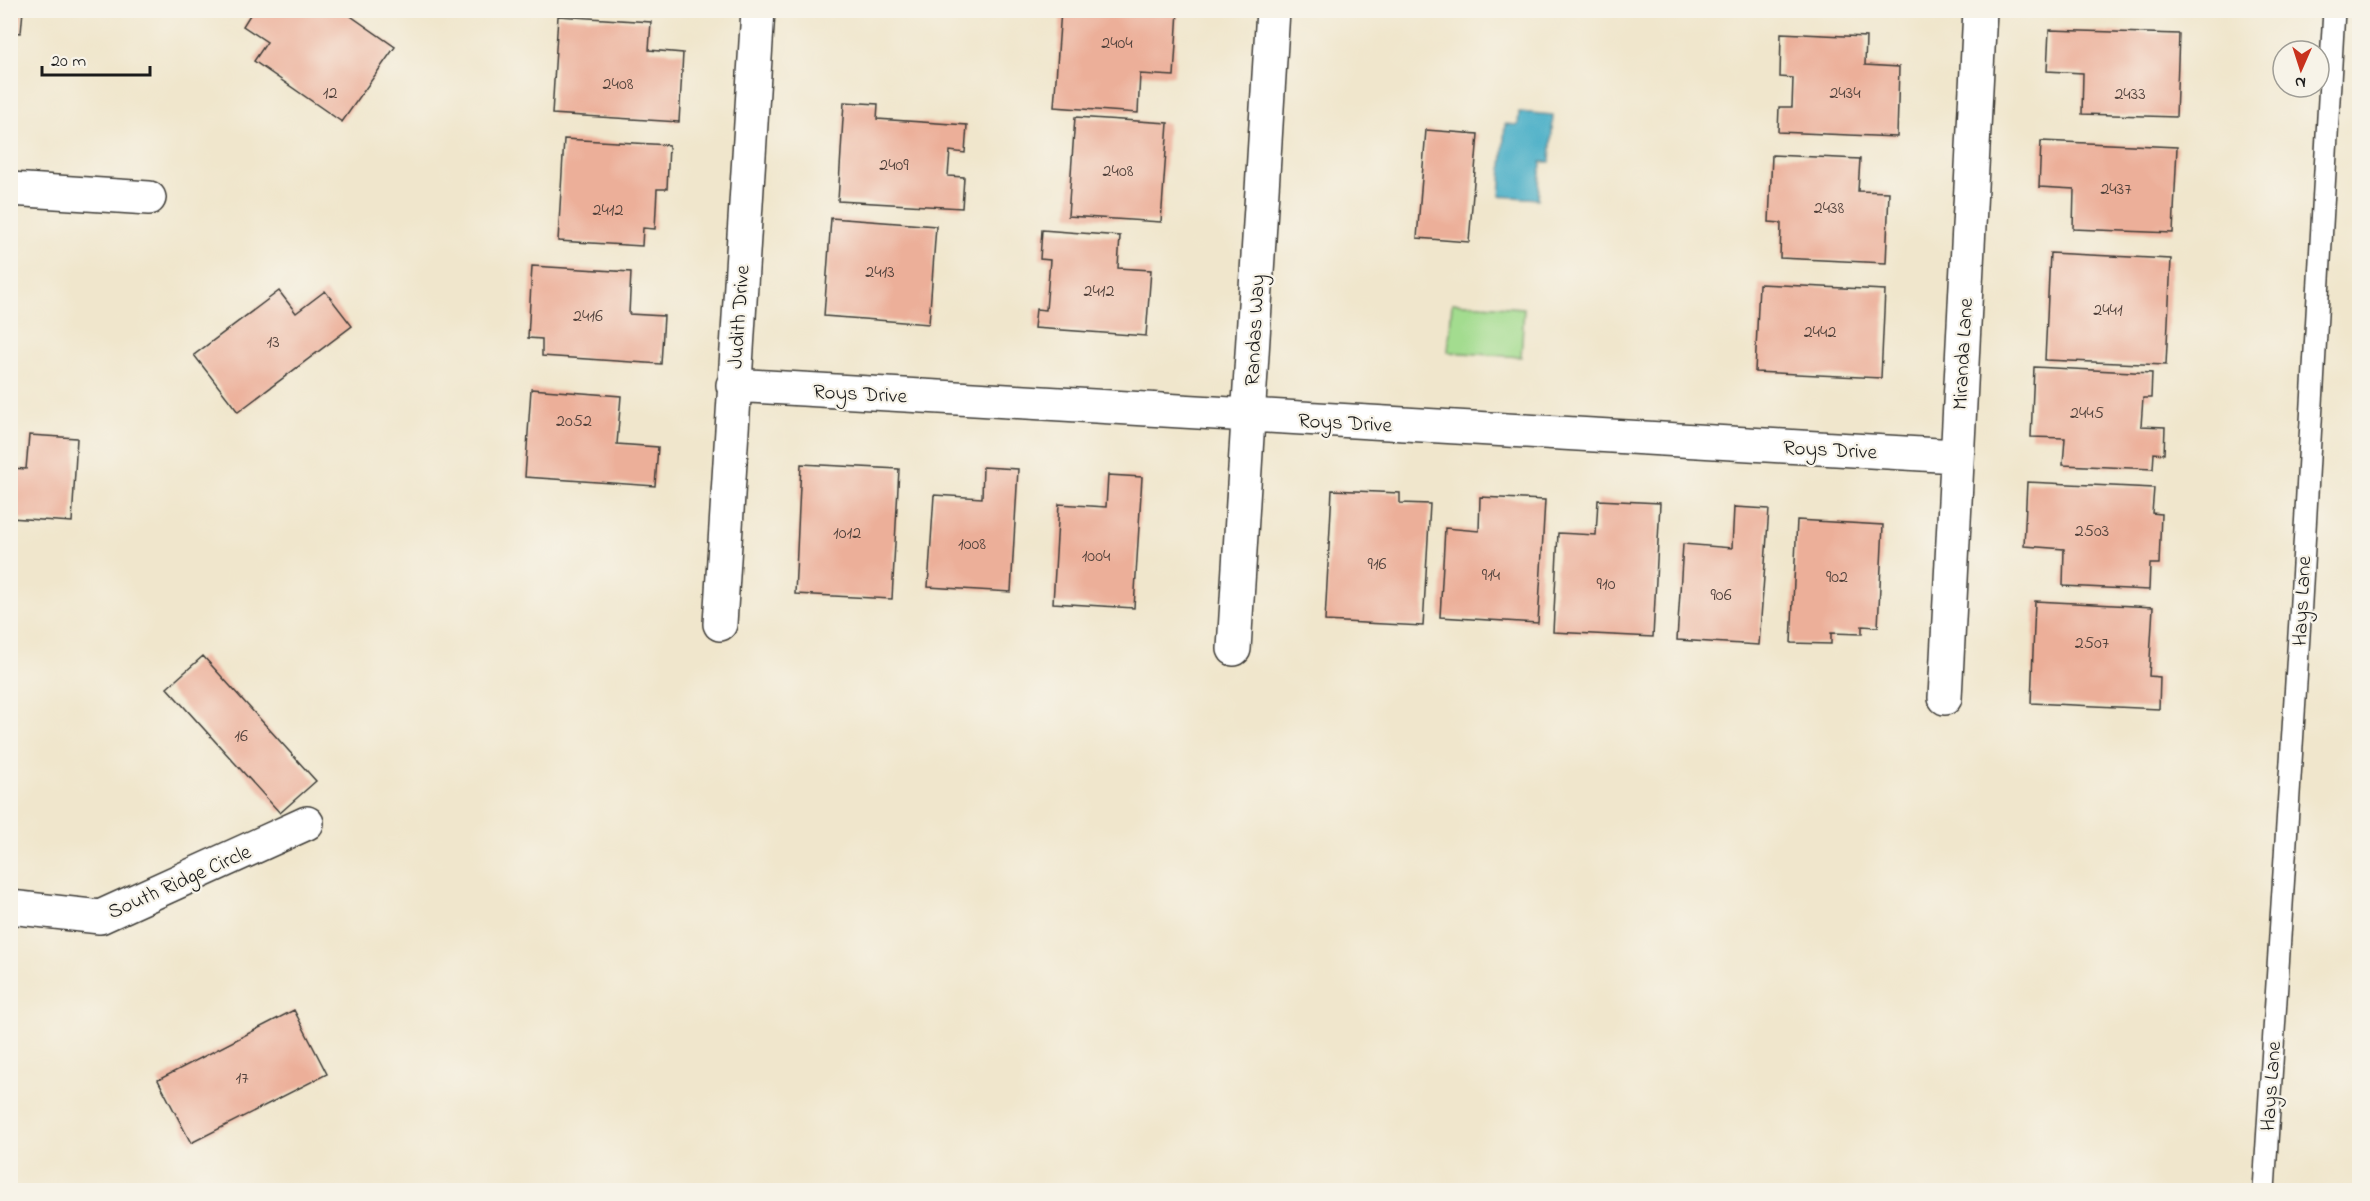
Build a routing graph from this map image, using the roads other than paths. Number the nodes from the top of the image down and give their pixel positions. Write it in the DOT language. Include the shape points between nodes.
graph roads {
  1 [pos="758,10"];
  2 [pos="1273,10"];
  3 [pos="1980,10"];
  4 [pos="2334,10"];
  5 [pos="10,189"];
  6 [pos="149,198"];
  7 [pos="733,386"];
  8 [pos="1249,416"];
  9 [pos="1956,456"];
  10 [pos="720,624"];
  11 [pos="1234,649"];
  12 [pos="1945,698"];
  13 [pos="307,823"];
  14 [pos="10,907"];
  15 [pos="2264,1191"];
  1 -- 7 [label="street, Judith Drive"];
  2 -- 8 [label="street, Randas Way"];
  3 -- 9 [label="street, Miranda Lane"];
  4 -- 15 [label="lane, Hays Lane"];
  5 -- 6 [label="street"];
  7 -- 8 [label="street, Roys Drive"];
  7 -- 10 [label="street, Judith Drive"];
  8 -- 9 [label="street, Roys Drive"];
  8 -- 11 [label="street, Randas Way"];
  9 -- 12 [label="street, Miranda Lane"];
  13 -- 14 [label="street, South Ridge Circle" via="100,916"];
}
